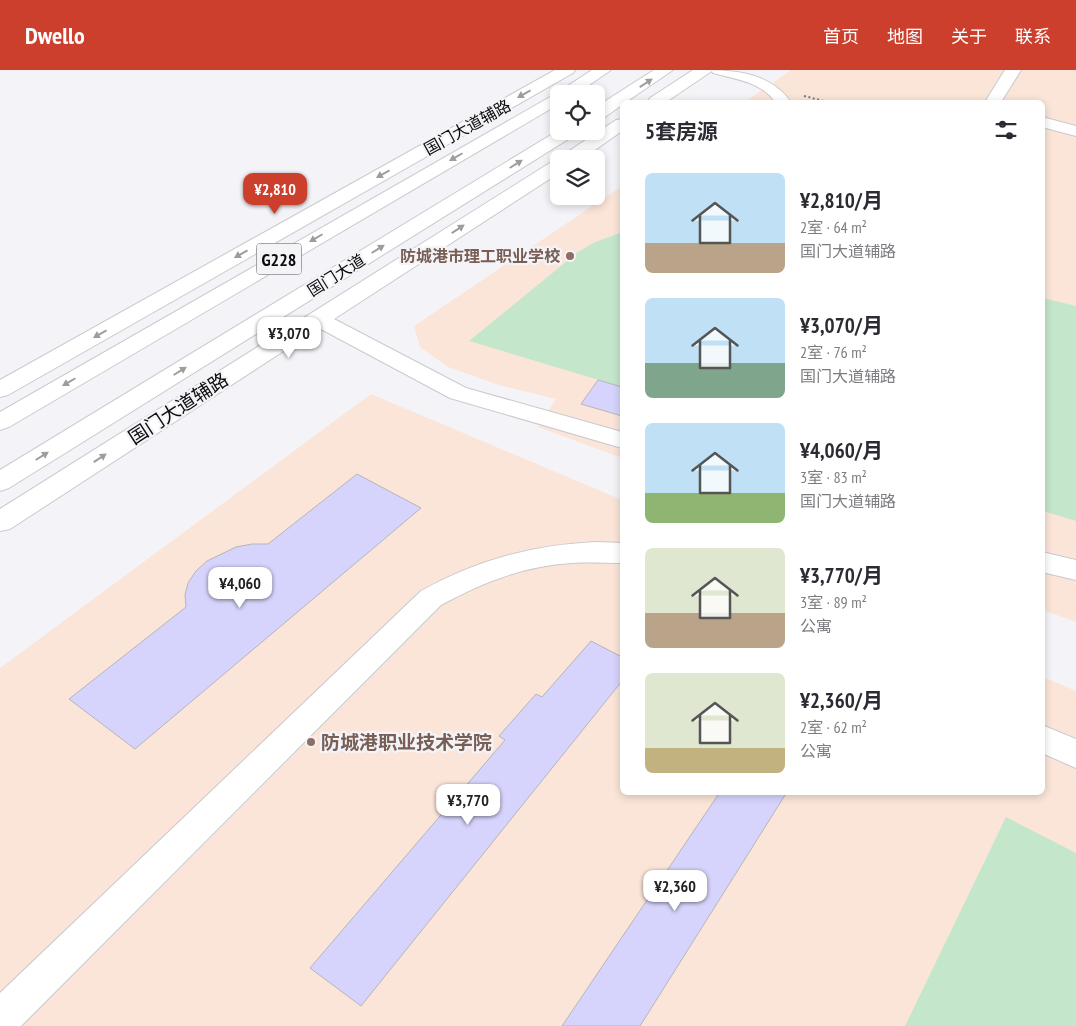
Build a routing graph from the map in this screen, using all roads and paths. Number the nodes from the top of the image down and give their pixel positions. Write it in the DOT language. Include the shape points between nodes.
graph roads {
  1 [pos="567,70"];
  2 [pos="603,70"];
  3 [pos="666,70"];
  4 [pos="704,70"];
  5 [pos="718,70"];
  6 [pos="1013,70"];
  7 [pos="579,85"];
  8 [pos="659,100"];
  9 [pos="782,100"];
  10 [pos="994,100"];
  11 [pos="550,102"];
  12 [pos="605,108"];
  13 [pos="1045,123"];
  14 [pos="620,125"];
  15 [pos="1076,131"];
  16 [pos="554,140"];
  17 [pos="583,150"];
  18 [pos="550,171"];
  19 [pos="318,319"];
  20 [pos="0,390"];
  21 [pos="0,422"];
  22 [pos="620,439"];
  23 [pos="0,482"];
  24 [pos="0,522"];
  25 [pos="620,553"];
  26 [pos="1045,563"];
  27 [pos="1076,570"];
  28 [pos="1045,739"];
  29 [pos="1076,754"];
  30 [pos="1,1017"];
  1 -- 20 [label="main road, 国门大道辅路, one-way"];
  2 -- 7 [label="main road"];
  12 -- 3 [label="main road, one-way"];
  4 -- 8 [label="main road"];
  5 -- 9 [label="main road" via="764,84"];
  6 -- 10 [label="main road"];
  11 -- 21 [label="main road, G228, one-way"];
  13 -- 15 [label="main road"];
  14 -- 17 [label="main road"];
  23 -- 16 [label="main road, 国门大道 / G228, one-way"];
  19 -- 18 [label="main road, 国门大道辅路, one-way"];
  19 -- 22 [label="main road" via="458,393"];
  24 -- 19 [label="main road, 国门大道辅路, one-way"];
  25 -- 30 [label="main road" via="564,553 507,563 463,580 431,598"];
  26 -- 27 [label="main road"];
  28 -- 29 [label="main road"];
}
